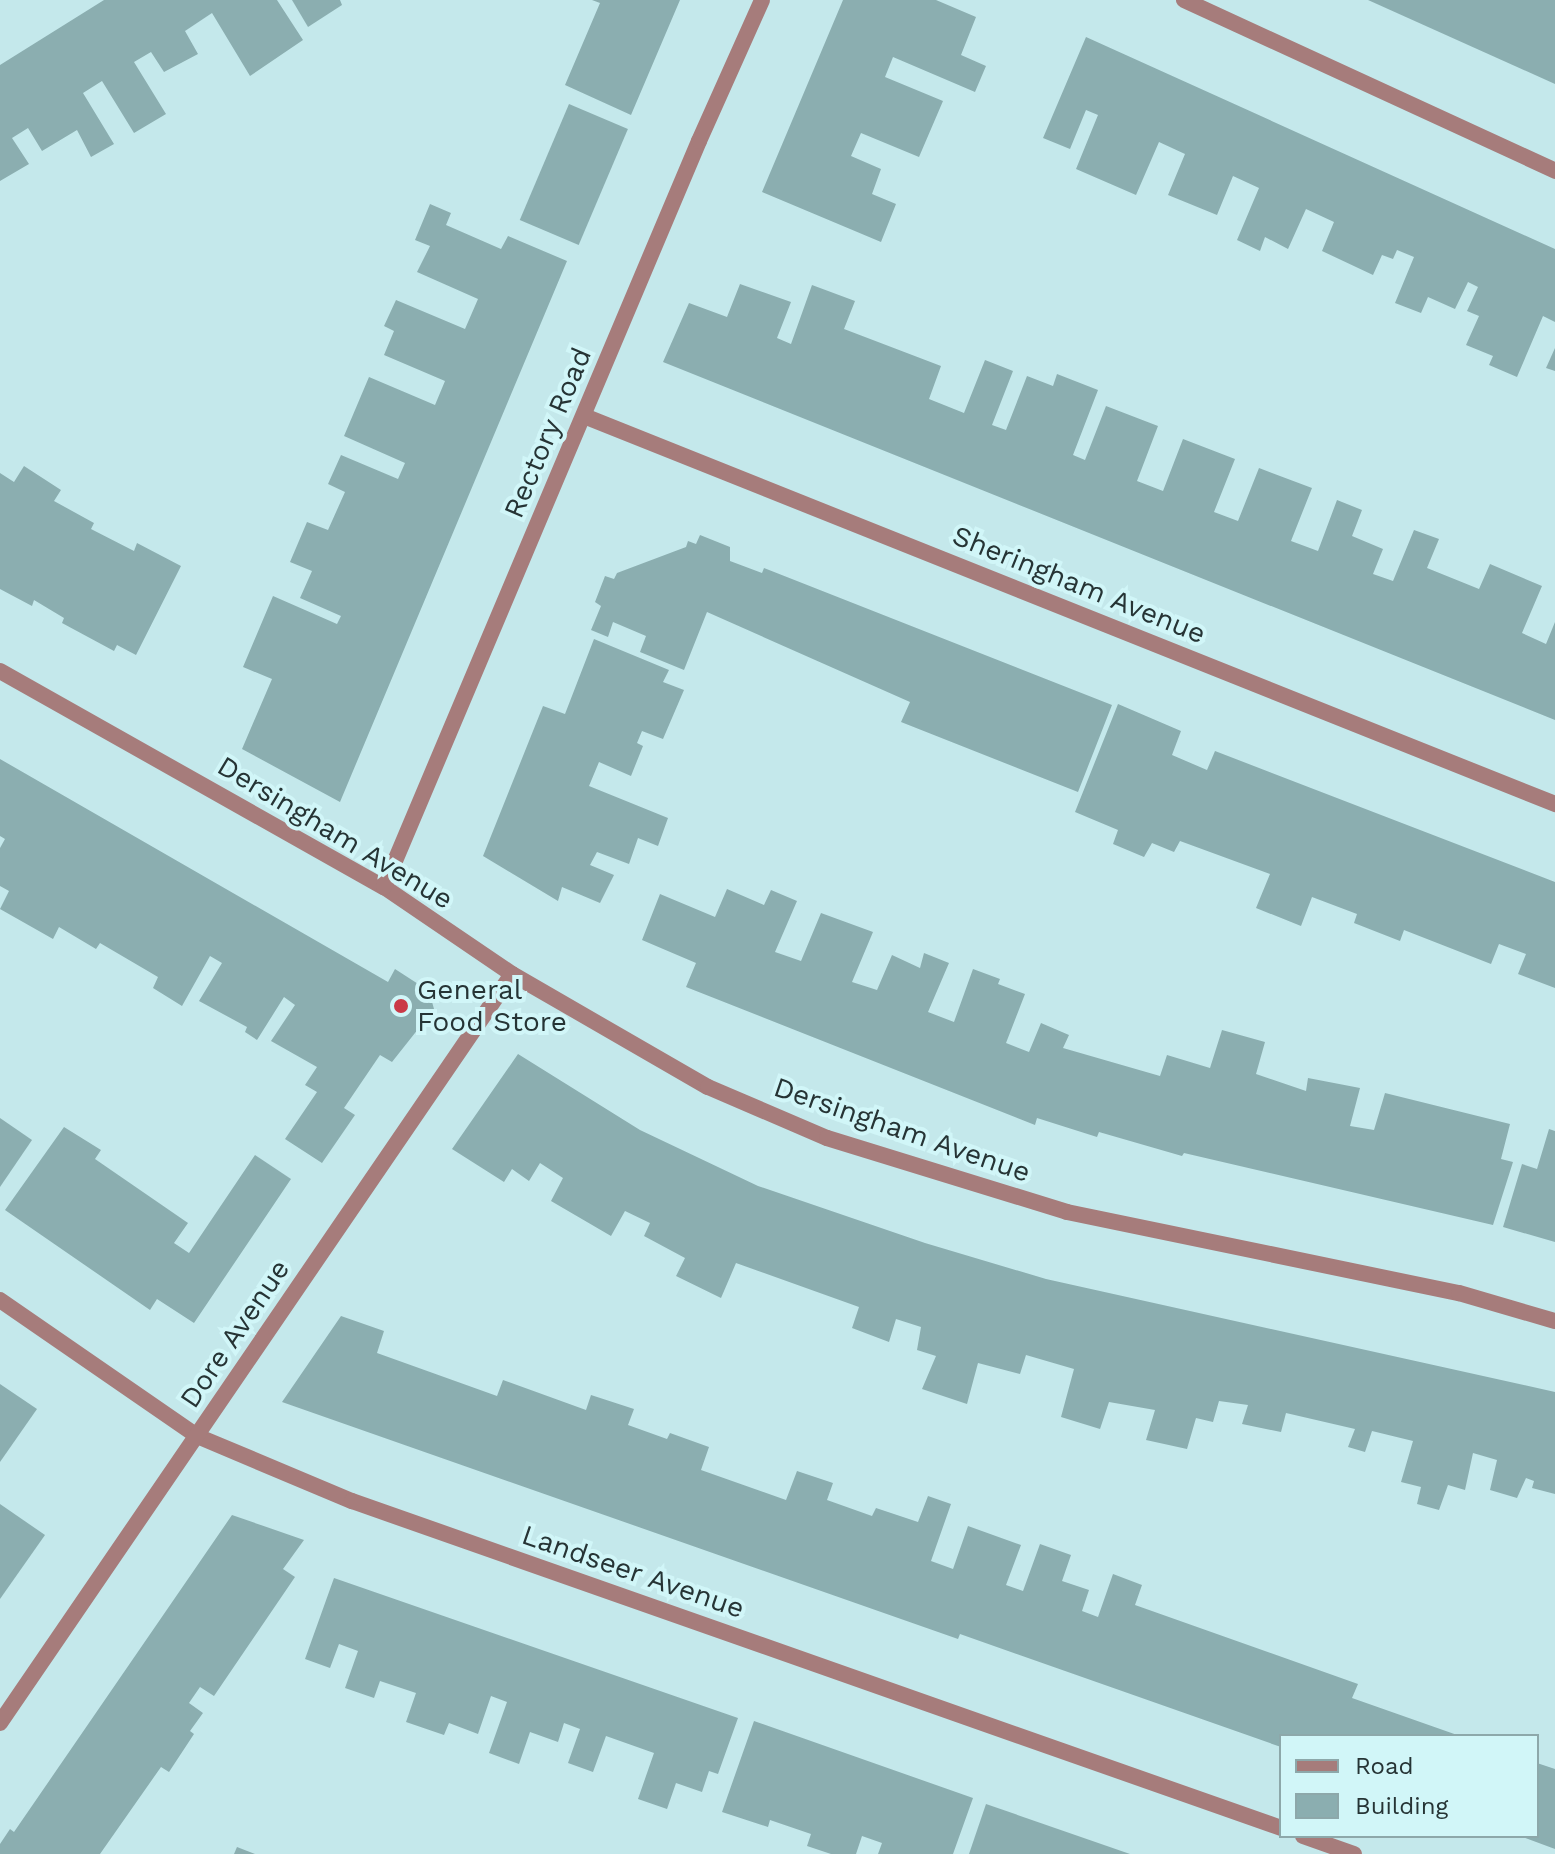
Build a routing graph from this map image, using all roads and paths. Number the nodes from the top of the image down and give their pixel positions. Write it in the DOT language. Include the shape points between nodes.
graph roads {
  1 [pos="762,0"];
  2 [pos="1184,0"];
  3 [pos="1555,171"];
  4 [pos="584,416"];
  5 [pos="0,671"];
  6 [pos="1555,804"];
  7 [pos="384,887"];
  8 [pos="512,974"];
  9 [pos="0,1300"];
  10 [pos="1555,1321"];
  11 [pos="197,1436"];
  12 [pos="0,1723"];
  13 [pos="1279,1827"];
  14 [pos="1309,1838"];
  15 [pos="1354,1854"];
  1 -- 4 [label="street, Rectory Road"];
  2 -- 3 [label="street"];
  4 -- 6 [label="street, Sheringham Avenue"];
  4 -- 7 [label="street, Rectory Road"];
  5 -- 7 [label="street, Dersingham Avenue"];
  7 -- 8 [label="street, Dersingham Avenue"];
  8 -- 10 [label="street, Dersingham Avenue" via="708,1087 827,1138 1067,1212 1459,1293"];
  8 -- 11 [label="street, Dore Avenue"];
  9 -- 11 [label="street, Landseer Avenue"];
  11 -- 12 [label="street, Dore Avenue"];
  11 -- 13 [label="street, Landseer Avenue" via="352,1501"];
  14 -- 15 [label="street"];
}
